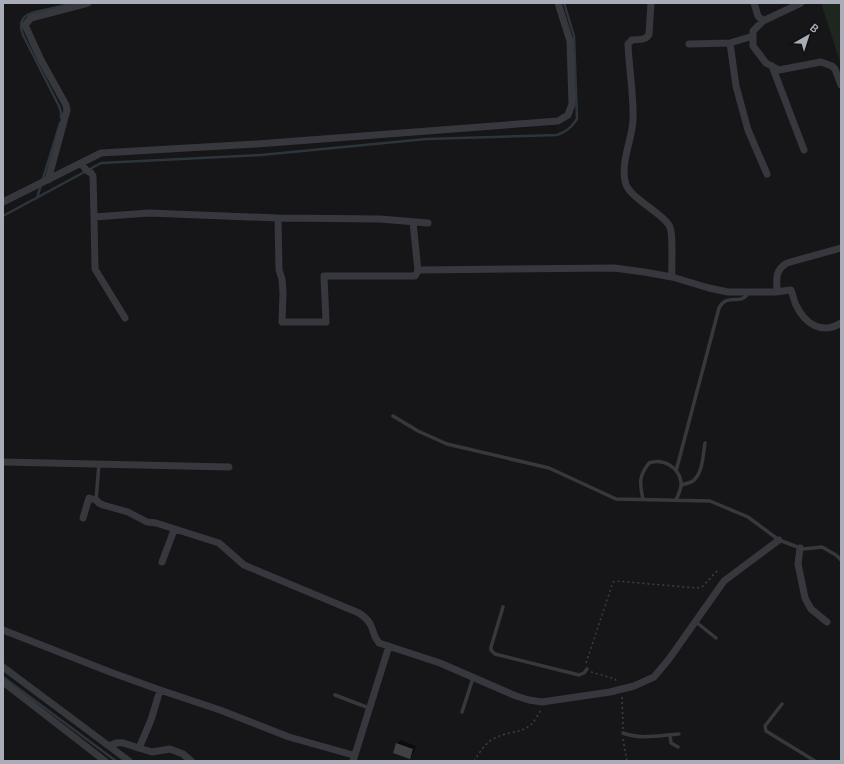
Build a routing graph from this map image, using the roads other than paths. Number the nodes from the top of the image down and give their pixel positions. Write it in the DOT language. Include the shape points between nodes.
graph roads {
  1 [pos="83,3"];
  2 [pos="558,3"];
  3 [pos="651,3"];
  4 [pos="754,3"];
  5 [pos="801,3"];
  6 [pos="763,20"];
  7 [pos="753,36"];
  8 [pos="689,44"];
  9 [pos="730,44"];
  10 [pos="772,66"];
  11 [pos="841,85"];
  12 [pos="804,150"];
  13 [pos="82,165"];
  14 [pos="767,174"];
  15 [pos="48,180"];
  16 [pos="3,202"];
  17 [pos="94,217"];
  18 [pos="278,218"];
  19 [pos="413,222"];
  20 [pos="428,223"];
  21 [pos="841,248"];
  22 [pos="418,271"];
  23 [pos="672,277"];
  24 [pos="749,292"];
  25 [pos="777,292"];
  26 [pos="124,318"];
  27 [pos="841,323"];
  28 [pos="393,416"];
  29 [pos="705,443"];
  30 [pos="3,462"];
  31 [pos="99,464"];
  32 [pos="229,467"];
  33 [pos="676,471"];
  34 [pos="681,485"];
  35 [pos="96,500"];
  36 [pos="643,500"];
  37 [pos="676,500"];
  38 [pos="83,518"];
  39 [pos="174,530"];
  40 [pos="779,540"];
  41 [pos="800,548"];
  42 [pos="841,560"];
  43 [pos="162,562"];
  44 [pos="503,607"];
  45 [pos="696,622"];
  46 [pos="827,622"];
  47 [pos="3,630"];
  48 [pos="716,638"];
  49 [pos="389,646"];
  50 [pos="3,667"];
  51 [pos="586,669"];
  52 [pos="473,678"];
  53 [pos="3,682"];
  54 [pos="160,690"];
  55 [pos="335,695"];
  56 [pos="782,704"];
  57 [pos="369,708"];
  58 [pos="462,712"];
  59 [pos="623,733"];
  60 [pos="679,734"];
  61 [pos="670,735"];
  62 [pos="110,746"];
  63 [pos="678,747"];
  64 [pos="139,748"];
  65 [pos="353,758"];
  66 [pos="105,761"];
  67 [pos="129,761"];
  68 [pos="191,761"];
  69 [pos="815,761"];
  1 -- 15 [label="street" via="31,18 25,24 67,110"];
  2 -- 13 [label="street" via="570,41 572,104 568,115 558,122 101,153"];
  3 -- 23 [label="street" via="649,34 645,39 632,40 628,44 633,121 625,164 625,182 635,196 669,225"];
  4 -- 6 [label="street" via="758,16"];
  5 -- 6 [label="street"];
  6 -- 7 [label="street" via="753,31"];
  7 -- 9 [label="street"];
  7 -- 10 [label="street" via="752,46 766,63"];
  8 -- 9 [label="street"];
  9 -- 14 [label="street" via="736,86 748,130"];
  10 -- 11 [label="street" via="779,70 821,62 836,69"];
  10 -- 12 [label="street"];
  13 -- 15 [label="street"];
  13 -- 17 [label="street" via="93,176"];
  15 -- 16 [label="street"];
  17 -- 18 [label="street" via="149,213"];
  17 -- 26 [label="street" via="95,269"];
  18 -- 19 [label="street" via="380,219"];
  18 -- 22 [label="street" via="279,270 283,293 282,322 326,322 324,276 415,276"];
  19 -- 20 [label="street"];
  19 -- 22 [label="street"];
  21 -- 25 [label="street" via="787,262 777,272"];
  22 -- 23 [label="street" via="614,268"];
  23 -- 24 [label="street" via="722,291"];
  24 -- 25 [label="street"];
  24 -- 33 [label="lane" via="743,299 725,300 718,308"];
  25 -- 27 [label="street" via="791,290 800,313 816,327 823,329"];
  28 -- 36 [label="lane" via="447,444 549,468 616,499"];
  29 -- 34 [label="lane" via="697,475 693,481"];
  30 -- 31 [label="street"];
  31 -- 32 [label="street"];
  31 -- 35 [label="lane"];
  33 -- 34 [label="lane"];
  33 -- 36 [label="lane" via="667,463 649,463 641,475"];
  34 -- 37 [label="lane"];
  35 -- 38 [label="street" via="88,499"];
  35 -- 39 [label="street" via="100,504"];
  36 -- 37 [label="lane"];
  37 -- 40 [label="lane" via="710,501 748,517"];
  39 -- 43 [label="street"];
  39 -- 49 [label="street" via="219,543 244,565 359,613 368,619 374,637 379,643"];
  40 -- 41 [label="lane"];
  40 -- 45 [label="street" via="724,581"];
  41 -- 42 [label="lane" via="822,547"];
  41 -- 46 [label="street" via="798,564 806,598 811,609"];
  44 -- 51 [label="lane" via="491,647 495,654 579,675"];
  45 -- 48 [label="lane"];
  45 -- 52 [label="street" via="654,677 634,686 545,701 529,700"];
  47 -- 54 [label="street"];
  49 -- 52 [label="street" via="440,662"];
  49 -- 57 [label="street"];
  50 -- 62 [label="street"];
  52 -- 58 [label="lane"];
  53 -- 66 [label="street"];
  54 -- 64 [label="street"];
  54 -- 65 [label="street"];
  55 -- 57 [label="lane"];
  56 -- 69 [label="lane" via="765,726 766,731"];
  57 -- 65 [label="street"];
  59 -- 61 [label="lane" via="639,737"];
  60 -- 61 [label="lane"];
  61 -- 63 [label="lane" via="671,743"];
  62 -- 64 [label="street" via="117,742"];
  62 -- 67 [label="street"];
  64 -- 68 [label="street" via="152,752 170,749 183,754"];
}
